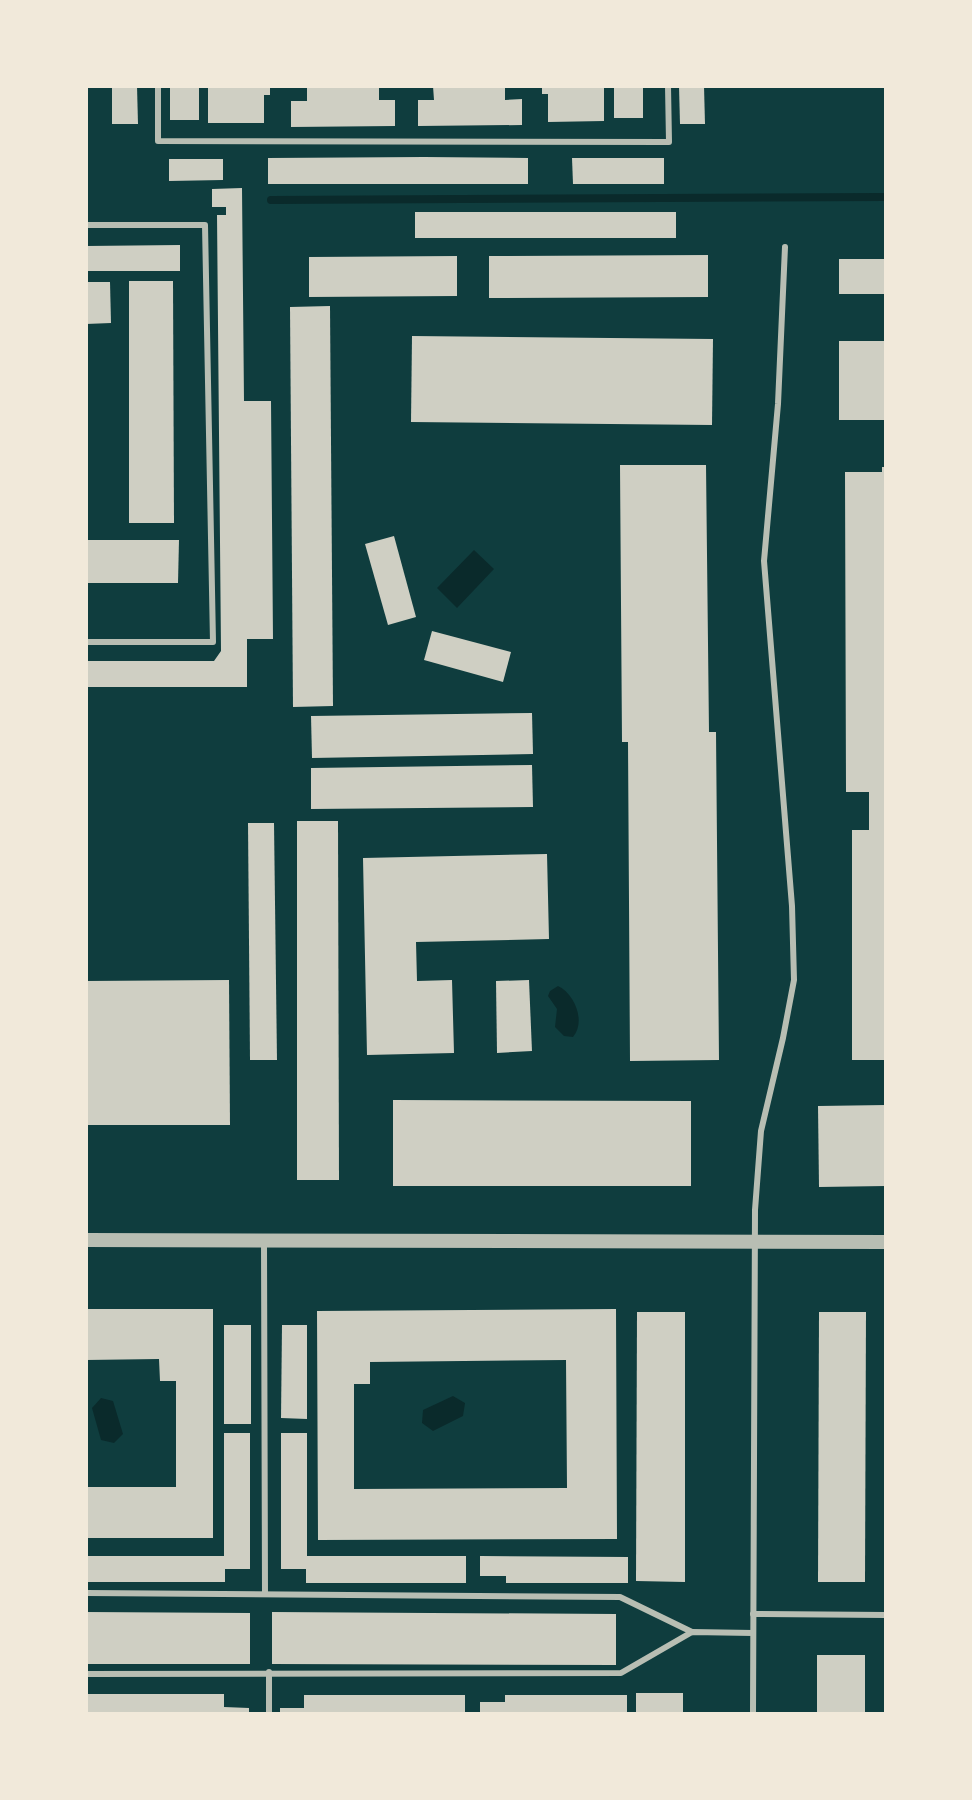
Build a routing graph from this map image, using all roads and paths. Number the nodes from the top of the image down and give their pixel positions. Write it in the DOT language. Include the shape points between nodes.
graph roads {
  1 [pos="158,86"];
  2 [pos="668,86"];
  3 [pos="86,225"];
  4 [pos="785,247"];
  5 [pos="86,642"];
  6 [pos="264,1239"];
  7 [pos="86,1240"];
  8 [pos="753,1242"];
  9 [pos="886,1242"];
  10 [pos="86,1593"];
  11 [pos="265,1593"];
  12 [pos="753,1614"];
  13 [pos="886,1615"];
  14 [pos="692,1632"];
  15 [pos="753,1633"];
  16 [pos="269,1672"];
  17 [pos="86,1674"];
  18 [pos="269,1714"];
  19 [pos="753,1714"];
  1 -- 2 [label="lane" via="158,141 669,142"];
  3 -- 5 [label="lane" via="205,225 213,642"];
  4 -- 8 [label="lane" via="764,561 794,980 761,1131"];
  6 -- 7 [label="street"];
  6 -- 8 [label="street"];
  6 -- 11 [label="lane"];
  8 -- 9 [label="street"];
  8 -- 12 [label="lane"];
  10 -- 11 [label="lane"];
  11 -- 14 [label="lane" via="620,1597"];
  12 -- 13 [label="lane"];
  12 -- 15 [label="lane"];
  14 -- 15 [label="lane"];
  14 -- 16 [label="lane" via="621,1673"];
  15 -- 19 [label="lane"];
  16 -- 17 [label="lane"];
  16 -- 18 [label="lane"];
}
